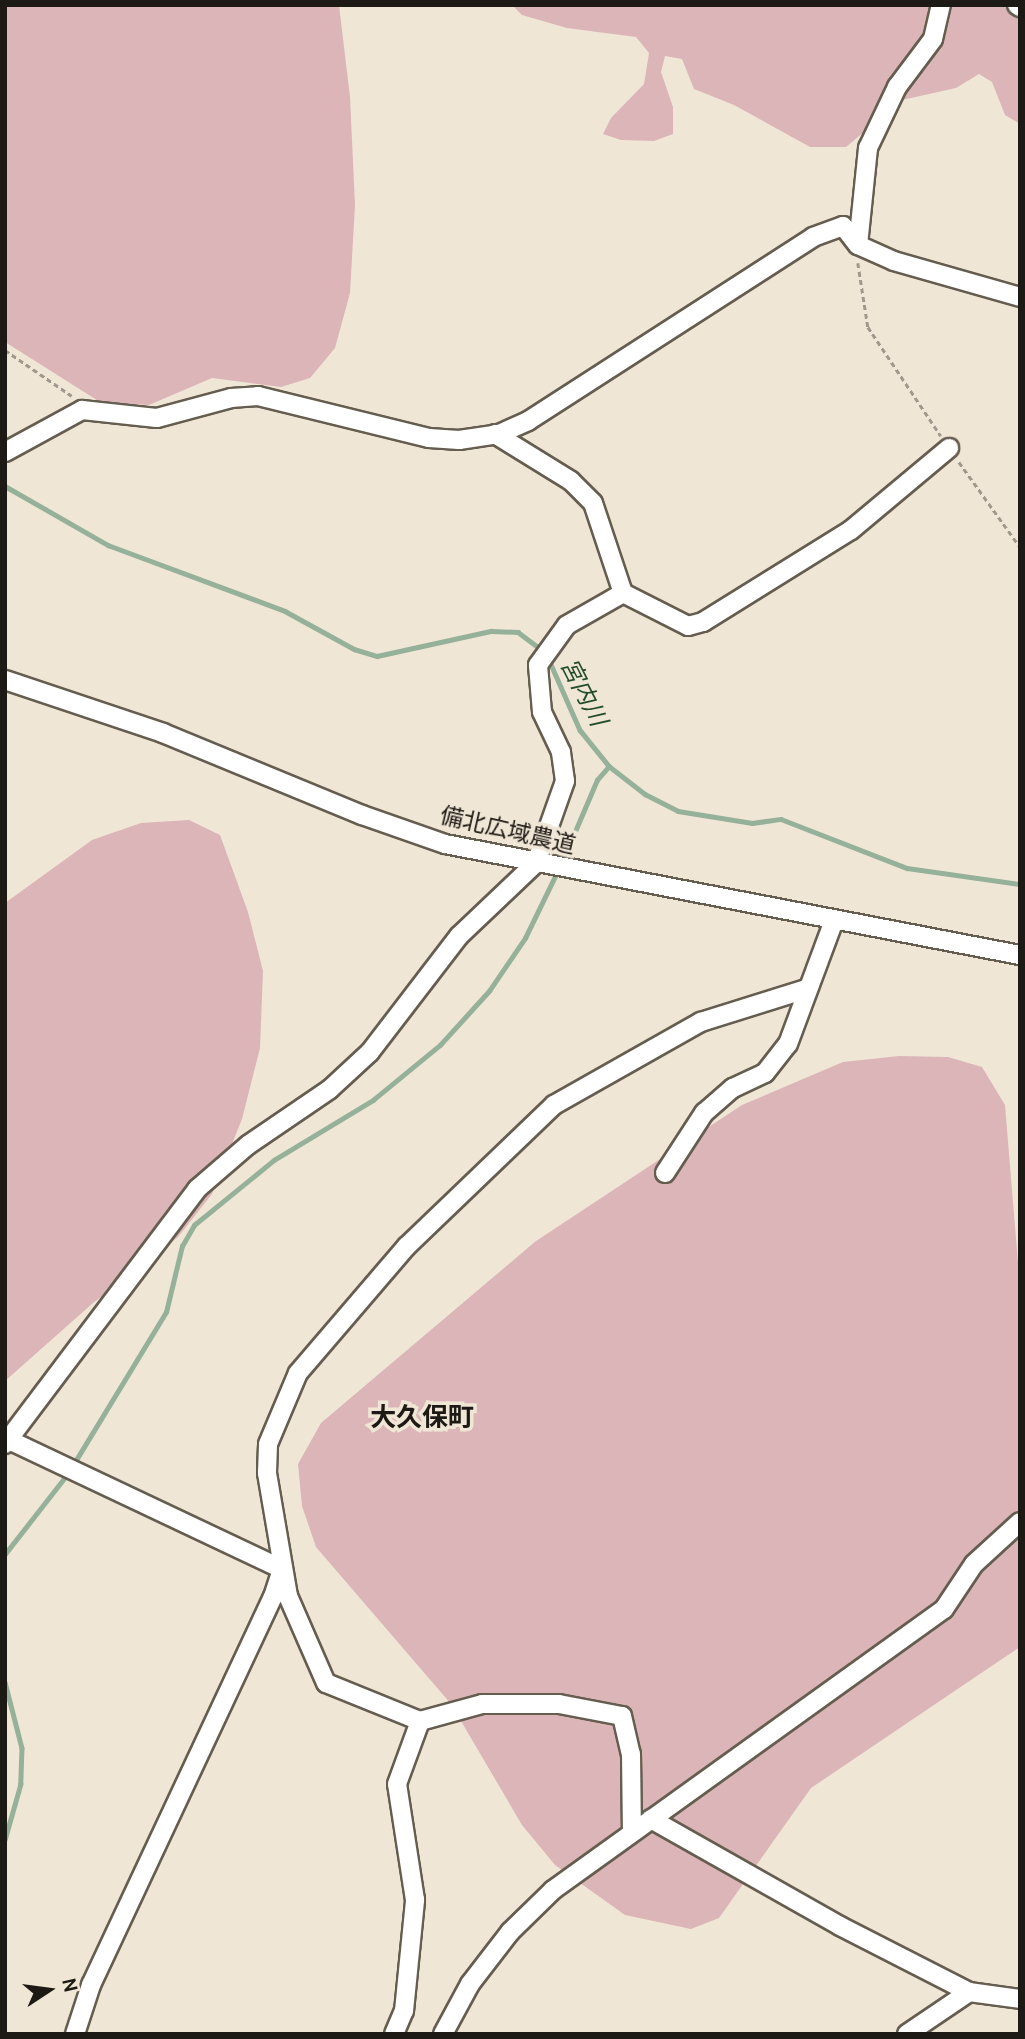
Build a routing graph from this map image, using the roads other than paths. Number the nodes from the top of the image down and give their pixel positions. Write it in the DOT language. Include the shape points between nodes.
graph roads {
  1 [pos="941,5"];
  2 [pos="858,245"];
  3 [pos="1020,297"];
  4 [pos="495,435"];
  5 [pos="949,448"];
  6 [pos="5,452"];
  7 [pos="623,593"];
  8 [pos="5,680"];
  9 [pos="536,863"];
  10 [pos="834,920"];
  11 [pos="1020,955"];
  12 [pos="806,989"];
  13 [pos="665,1173"];
  14 [pos="7,1442"];
  15 [pos="1020,1522"];
  16 [pos="282,1569"];
  17 [pos="420,1721"];
  18 [pos="651,1819"];
  19 [pos="632,1832"];
  20 [pos="969,1992"];
  21 [pos="1020,1999"];
  22 [pos="75,2034"];
  23 [pos="394,2034"];
  24 [pos="443,2034"];
  25 [pos="907,2034"];
  1 -- 2 [label="street" via="933,39 897,86 868,148"];
  2 -- 3 [label="street" via="894,261"];
  2 -- 4 [label="street" via="843,226 813,237 528,421"];
  4 -- 6 [label="street" via="429,438 258,397 231,398 157,418 82,410"];
  4 -- 7 [label="street" via="571,481 593,503"];
  5 -- 7 [label="street" via="850,530 703,622 688,626 671,621"];
  7 -- 9 [label="street" via="567,625 538,665 542,712 561,752 565,781"];
  8 -- 9 [label="street, 備北広域農道" via="163,733 433,839"];
  9 -- 10 [label="street, 備北広域農道"];
  9 -- 14 [label="street" via="459,936 370,1052 330,1089 248,1146 197,1189"];
  10 -- 11 [label="street, 備北広域農道"];
  10 -- 12 [label="street"];
  12 -- 13 [label="street" via="788,1044 765,1073 733,1088 704,1113"];
  12 -- 16 [label="street" via="688,1027 554,1105 407,1246 298,1373 277,1414 268,1444 267,1473"];
  14 -- 16 [label="street"];
  15 -- 18 [label="street" via="974,1564 944,1609"];
  16 -- 17 [label="street" via="288,1596 326,1683"];
  16 -- 22 [label="street" via="274,1597 91,1985"];
  17 -- 19 [label="street" via="482,1704 559,1704 622,1716 631,1754"];
  17 -- 23 [label="street" via="397,1784 415,1900 404,2011"];
  18 -- 19 [label="street"];
  18 -- 20 [label="street" via="840,1926"];
  19 -- 24 [label="street" via="553,1890 510,1931 470,1984"];
  20 -- 21 [label="street"];
  20 -- 25 [label="street"];
}
